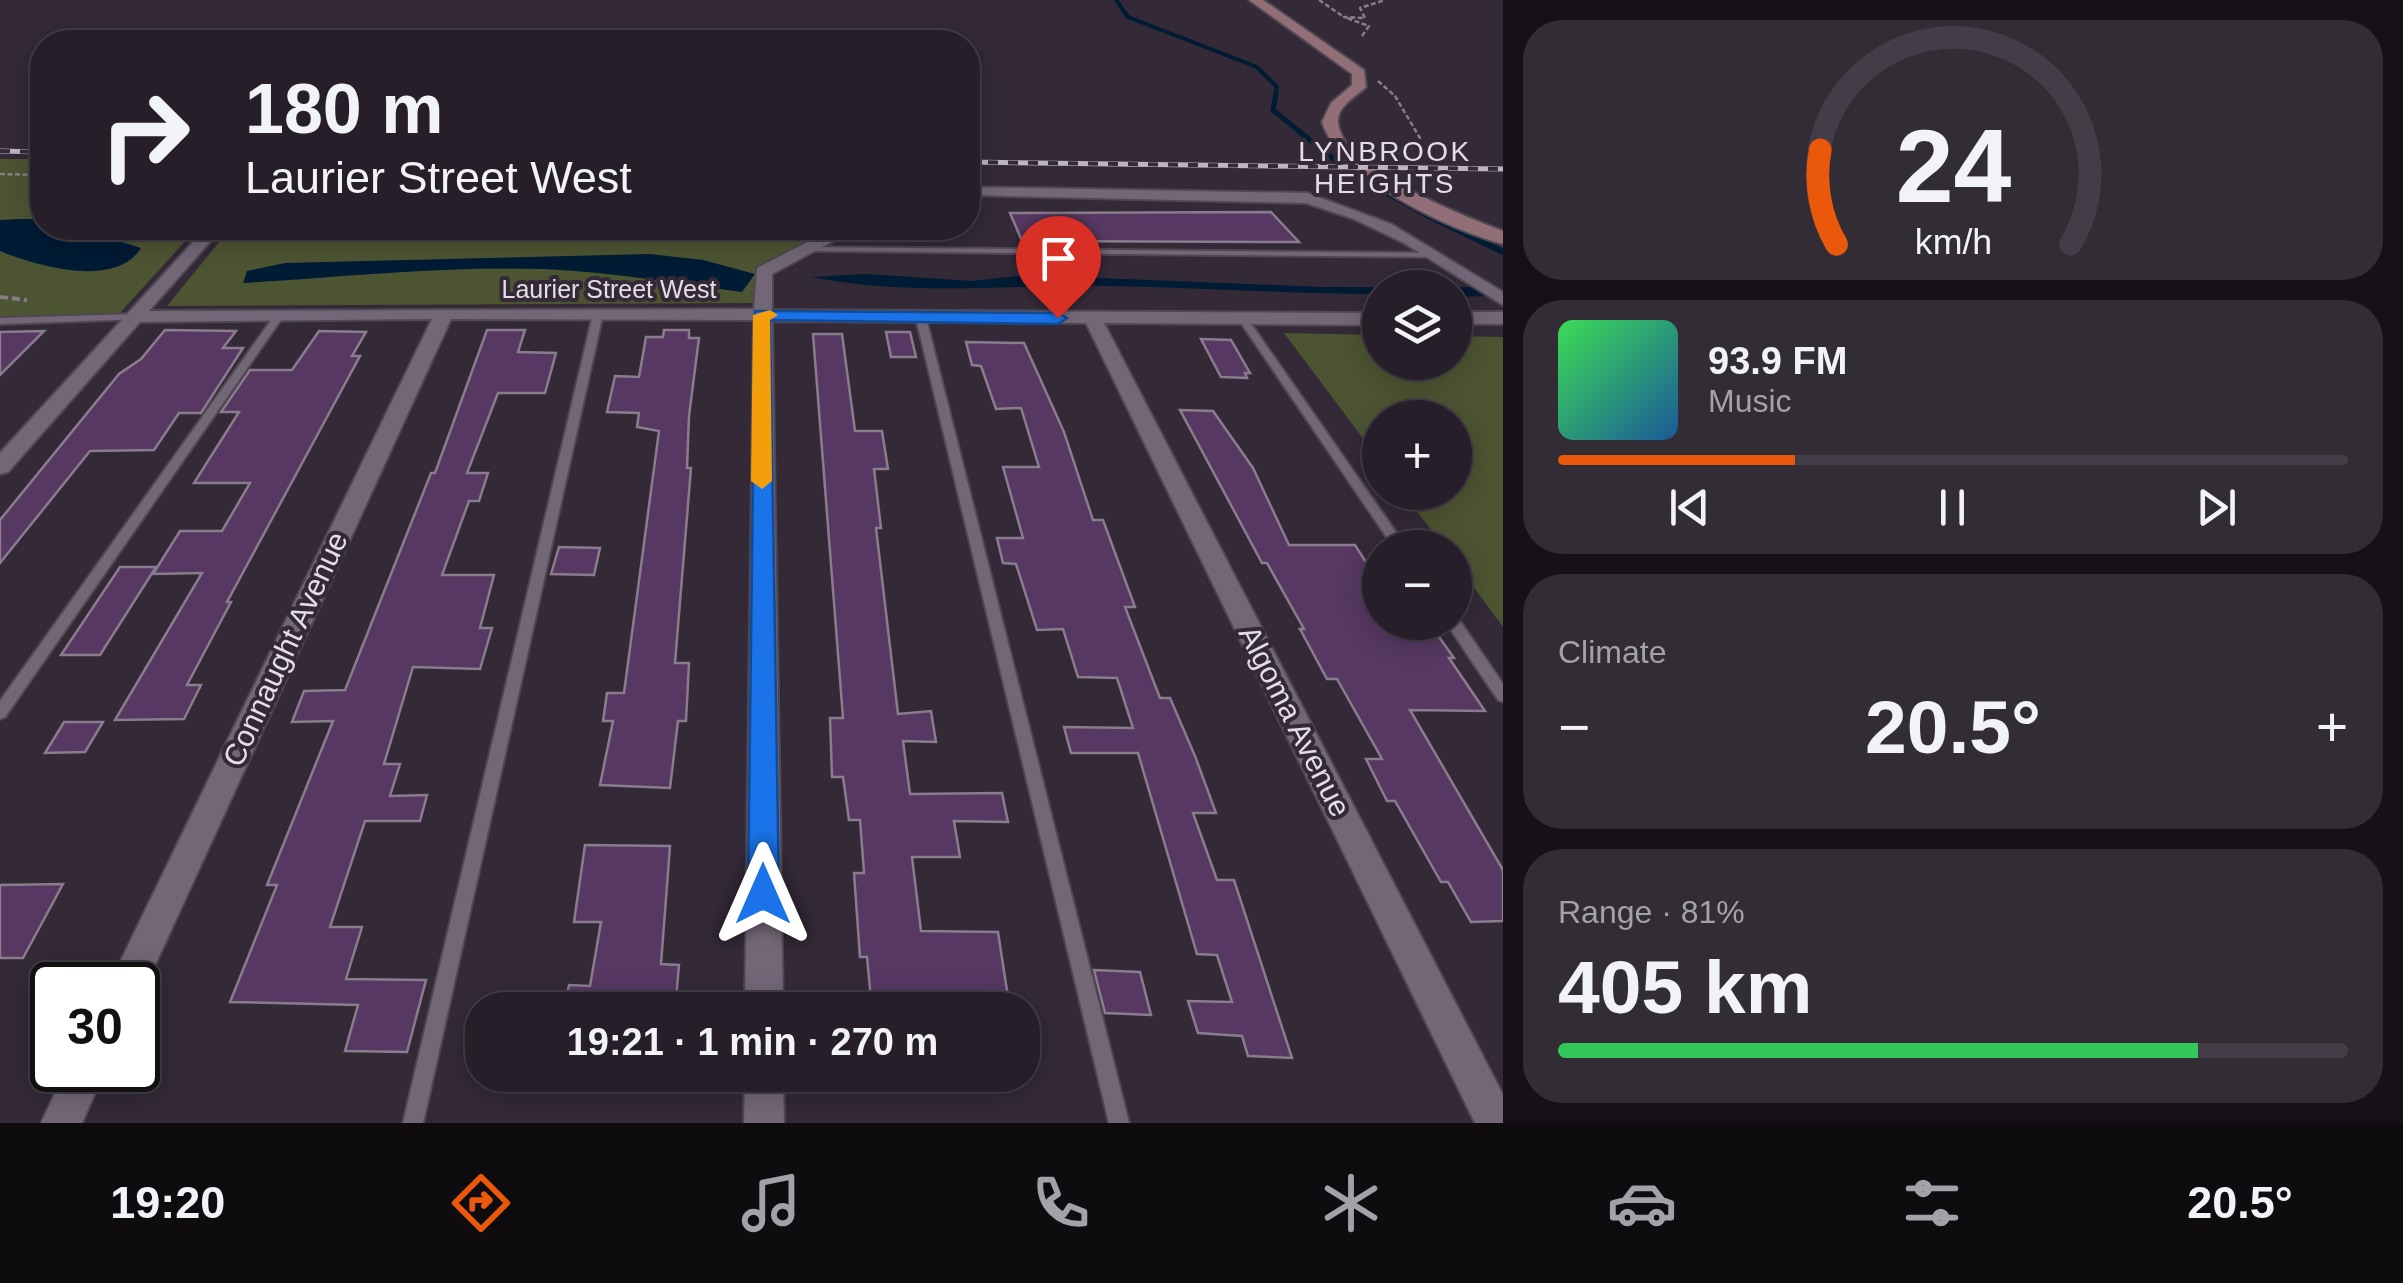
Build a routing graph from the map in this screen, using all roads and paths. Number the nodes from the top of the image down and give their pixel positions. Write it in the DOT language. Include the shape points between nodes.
graph roads {
  1 [pos="1255,0"];
  2 [pos="1319,0"];
  3 [pos="1385,0"];
  4 [pos="1344,18"];
  5 [pos="1362,36"];
  6 [pos="1370,73"];
  7 [pos="1387,170"];
  8 [pos="0,174"];
  9 [pos="30,175"];
  10 [pos="980,191"];
  11 [pos="1503,238"];
  12 [pos="204,240"];
  13 [pos="823,240"];
  14 [pos="806,249"];
  15 [pos="1440,255"];
  16 [pos="1503,300"];
  17 [pos="444,313"];
  18 [pos="280,314"];
  19 [pos="598,314"];
  20 [pos="761,315"];
  21 [pos="138,316"];
  22 [pos="921,318"];
  23 [pos="1472,318"];
  24 [pos="1503,318"];
  25 [pos="1093,319"];
  26 [pos="1362,319"];
  27 [pos="1244,320"];
  28 [pos="0,321"];
  29 [pos="0,467"];
  30 [pos="1389,530"];
  31 [pos="1464,640"];
  32 [pos="1503,696"];
  33 [pos="0,713"];
  34 [pos="137,962"];
  35 [pos="764,992"];
  36 [pos="76,1092"];
  37 [pos="764,1092"];
  38 [pos="61,1123"];
  39 [pos="413,1123"];
  40 [pos="764,1123"];
  41 [pos="1119,1123"];
  42 [pos="1496,1123"];
  1 -- 11 [label="street" via="1359,74 1359,87 1330,120 1355,160 1401,193"];
  2 -- 4 [label="path"];
  3 -- 4 [label="path" via="1360,8 1365,18"];
  4 -- 5 [label="path" via="1369,26"];
  6 -- 7 [label="path" via="1420,138 1418,145 1380,161"];
  8 -- 9 [label="path"];
  10 -- 15 [label="street" via="1307,198 1343,207"];
  12 -- 21 [label="street"];
  13 -- 14 [label="street"];
  14 -- 15 [label="lane"];
  14 -- 20 [label="street" via="763,272"];
  15 -- 16 [label="street"];
  17 -- 18 [label="street, Laurier Street West"];
  17 -- 19 [label="street, Laurier Street West"];
  17 -- 34 [label="street, Connaught Avenue"];
  18 -- 21 [label="street, Laurier Street West"];
  18 -- 33 [label="lane"];
  19 -- 20 [label="street, Laurier Street West"];
  19 -- 39 [label="lane"];
  20 -- 22 [label="street, Laurier Street West"];
  20 -- 35 [label="street"];
  21 -- 28 [label="lane"];
  21 -- 29 [label="street"];
  22 -- 25 [label="street, Laurier Street West"];
  22 -- 41 [label="lane"];
  23 -- 24 [label="street"];
  25 -- 27 [label="street, Laurier Street West"];
  25 -- 42 [label="street, Algoma Avenue"];
  26 -- 27 [label="street, Laurier Street West"];
  27 -- 30 [label="lane"];
  31 -- 32 [label="lane"];
  36 -- 38 [label="street"];
  37 -- 40 [label="street"];
}
